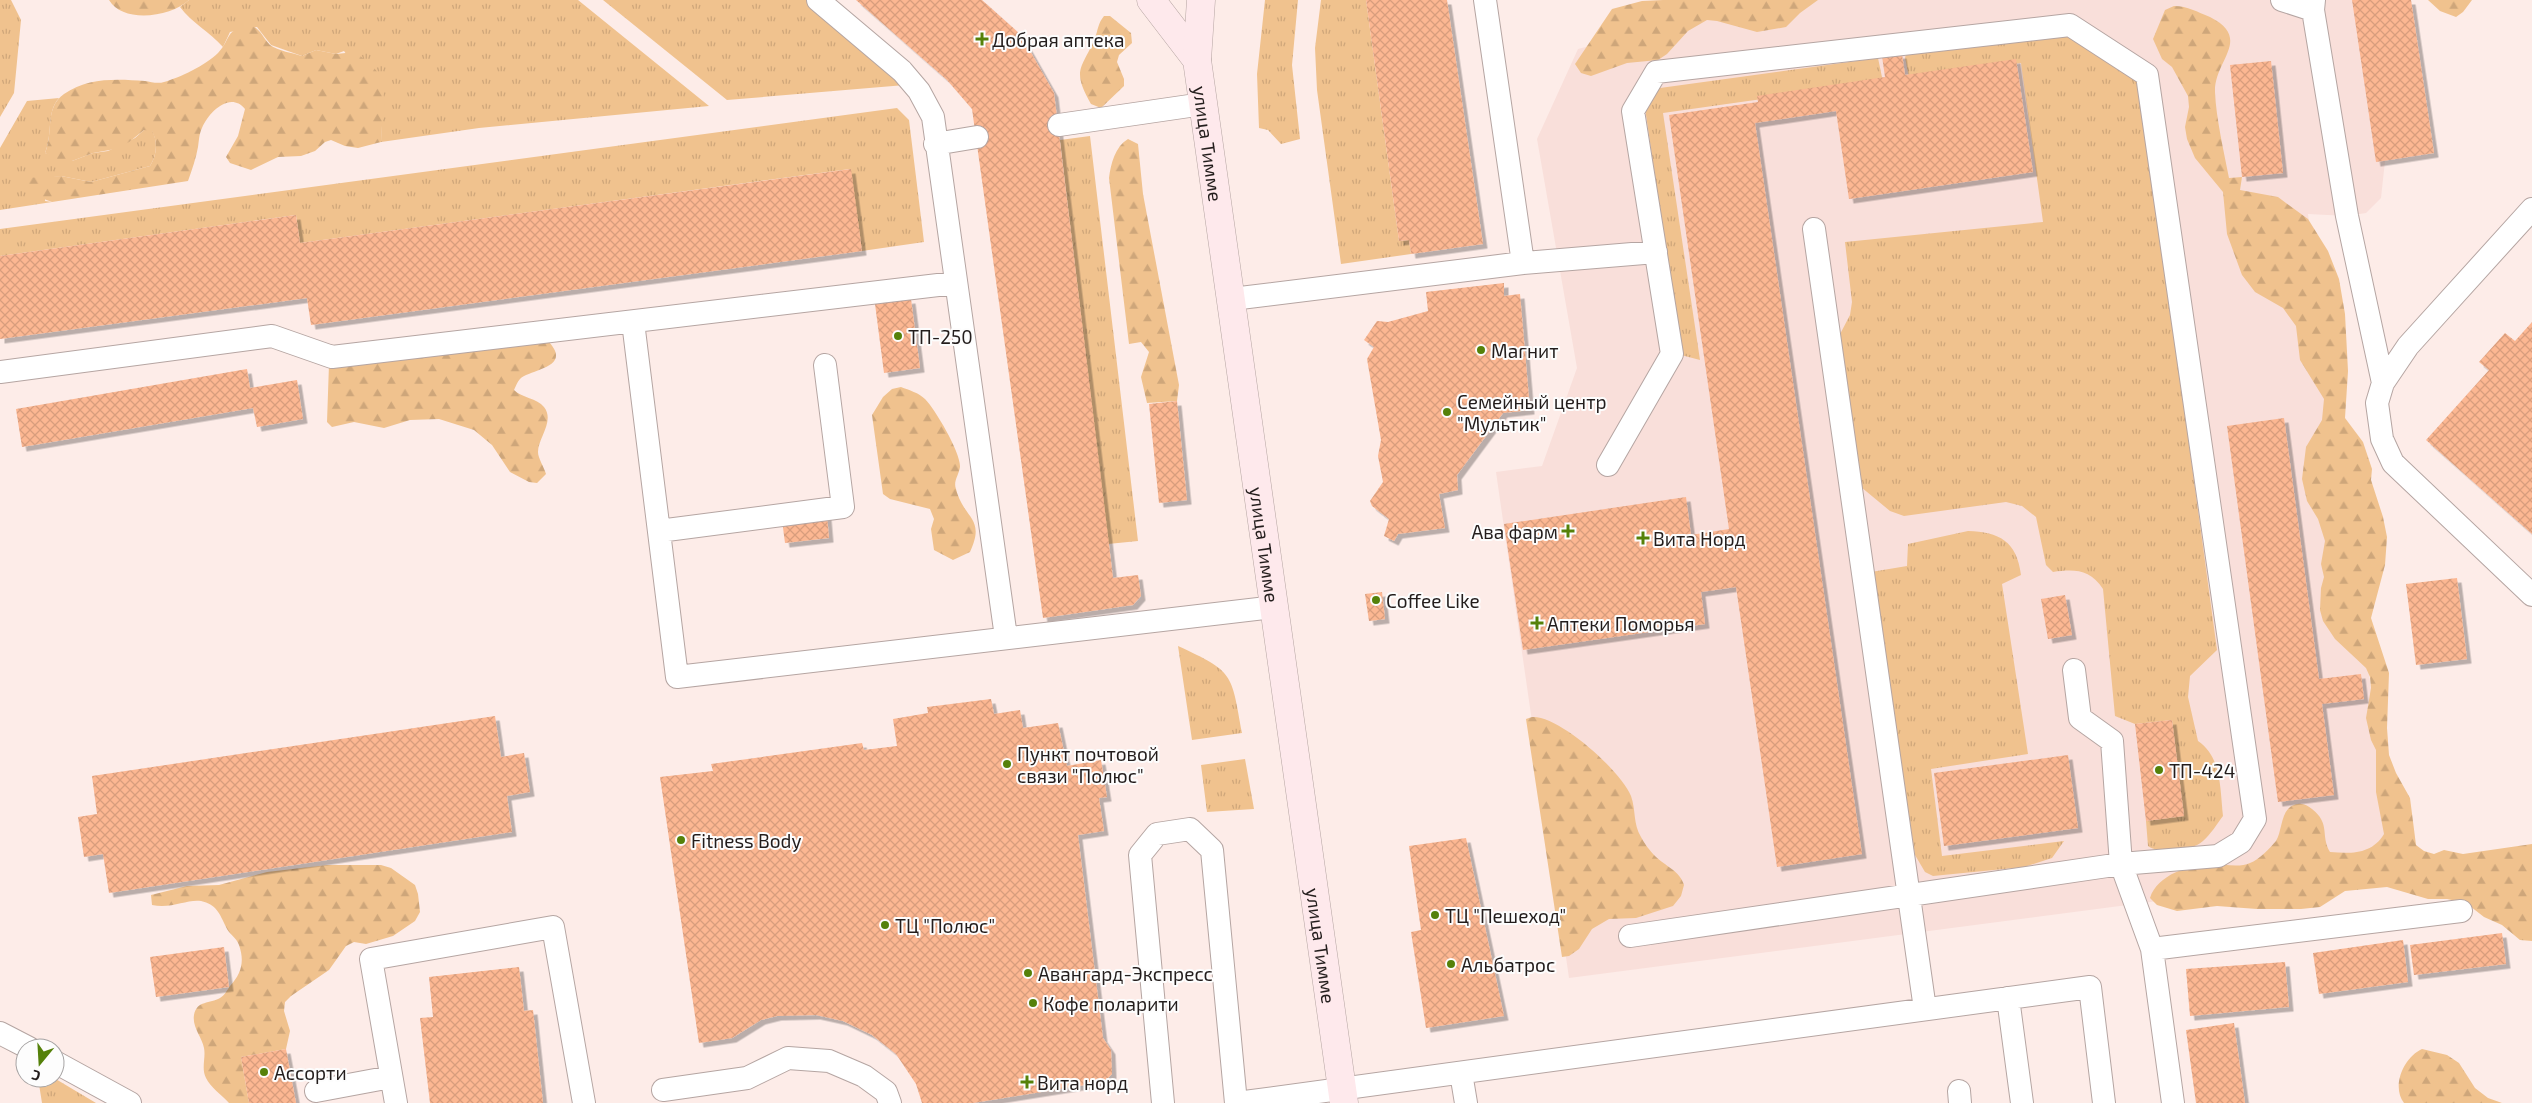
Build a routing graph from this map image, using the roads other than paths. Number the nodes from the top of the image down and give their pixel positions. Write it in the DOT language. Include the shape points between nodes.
graph roads {
  1 [pos="818,0"];
  2 [pos="1151,0"];
  3 [pos="1201,0"];
  4 [pos="1485,0"];
  5 [pos="2282,0"];
  6 [pos="2313,5"];
  7 [pos="1197,60"];
  8 [pos="1203,104"];
  9 [pos="1059,125"];
  10 [pos="977,138"];
  11 [pos="935,144"];
  12 [pos="2532,209"];
  13 [pos="1814,229"];
  14 [pos="1656,252"];
  15 [pos="1523,263"];
  16 [pos="955,283"];
  17 [pos="1232,299"];
  18 [pos="632,322"];
  19 [pos="825,365"];
  20 [pos="0,372"];
  21 [pos="2383,383"];
  22 [pos="1608,465"];
  23 [pos="659,530"];
  24 [pos="2532,595"];
  25 [pos="1274,606"];
  26 [pos="1006,637"];
  27 [pos="2074,670"];
  28 [pos="2121,864"];
  29 [pos="1909,896"];
  30 [pos="2461,911"];
  31 [pos="1630,936"];
  32 [pos="2152,949"];
  33 [pos="2008,998"];
  34 [pos="1925,1009"];
  35 [pos="0,1033"];
  36 [pos="15,1041"];
  37 [pos="65,1067"];
  38 [pos="1461,1073"];
  39 [pos="391,1077"];
  40 [pos="663,1090"];
  41 [pos="316,1091"];
  42 [pos="1343,1096"];
  43 [pos="130,1103"];
  44 [pos="396,1103"];
  45 [pos="584,1103"];
  46 [pos="890,1103"];
  47 [pos="1164,1103"];
  48 [pos="1236,1103"];
  49 [pos="1466,1103"];
  50 [pos="2022,1103"];
  51 [pos="2104,1103"];
  52 [pos="2172,1103"];
  1 -- 11 [label="lane" via="902,71 919,91 933,117"];
  2 -- 7 [label="main road, улица Тимме"];
  3 -- 7 [label="main road"];
  4 -- 15 [label="lane"];
  5 -- 6 [label="lane"];
  6 -- 21 [label="lane" via="2347,216"];
  7 -- 8 [label="main road, улица Тимме"];
  8 -- 9 [label="lane"];
  8 -- 17 [label="main road, улица Тимме"];
  10 -- 11 [label="lane"];
  11 -- 16 [label="lane"];
  12 -- 21 [label="lane" via="2408,346"];
  13 -- 29 [label="lane"];
  14 -- 15 [label="lane"];
  14 -- 22 [label="lane" via="1672,354"];
  14 -- 28 [label="lane" via="1632,111 1656,72 2070,25 2147,74 2255,819 2241,842 2218,856"];
  15 -- 17 [label="lane"];
  16 -- 18 [label="lane"];
  16 -- 26 [label="lane"];
  17 -- 25 [label="main road, улица Тимме"];
  18 -- 20 [label="lane" via="332,357 272,336"];
  18 -- 23 [label="lane"];
  19 -- 23 [label="lane" via="843,507"];
  21 -- 24 [label="lane" via="2377,403 2382,439 2393,463"];
  23 -- 26 [label="lane" via="677,677"];
  25 -- 26 [label="lane"];
  25 -- 42 [label="main road, улица Тимме"];
  27 -- 28 [label="lane" via="2080,718 2112,742"];
  28 -- 29 [label="lane"];
  28 -- 32 [label="lane"];
  29 -- 31 [label="lane"];
  29 -- 34 [label="lane"];
  30 -- 32 [label="lane"];
  32 -- 52 [label="lane"];
  33 -- 34 [label="lane"];
  33 -- 50 [label="lane"];
  33 -- 51 [label="lane" via="2090,987"];
  34 -- 38 [label="lane"];
  35 -- 36 [label="lane"];
  37 -- 43 [label="lane"];
  38 -- 42 [label="lane"];
  38 -- 49 [label="lane"];
  39 -- 41 [label="lane"];
  39 -- 44 [label="lane"];
  39 -- 45 [label="lane" via="371,959 553,927"];
  40 -- 46 [label="lane" via="747,1078 788,1058 829,1061 864,1076 886,1092"];
  42 -- 48 [label="lane"];
  47 -- 48 [label="lane" via="1140,855 1157,834 1190,829 1212,850"];
}
